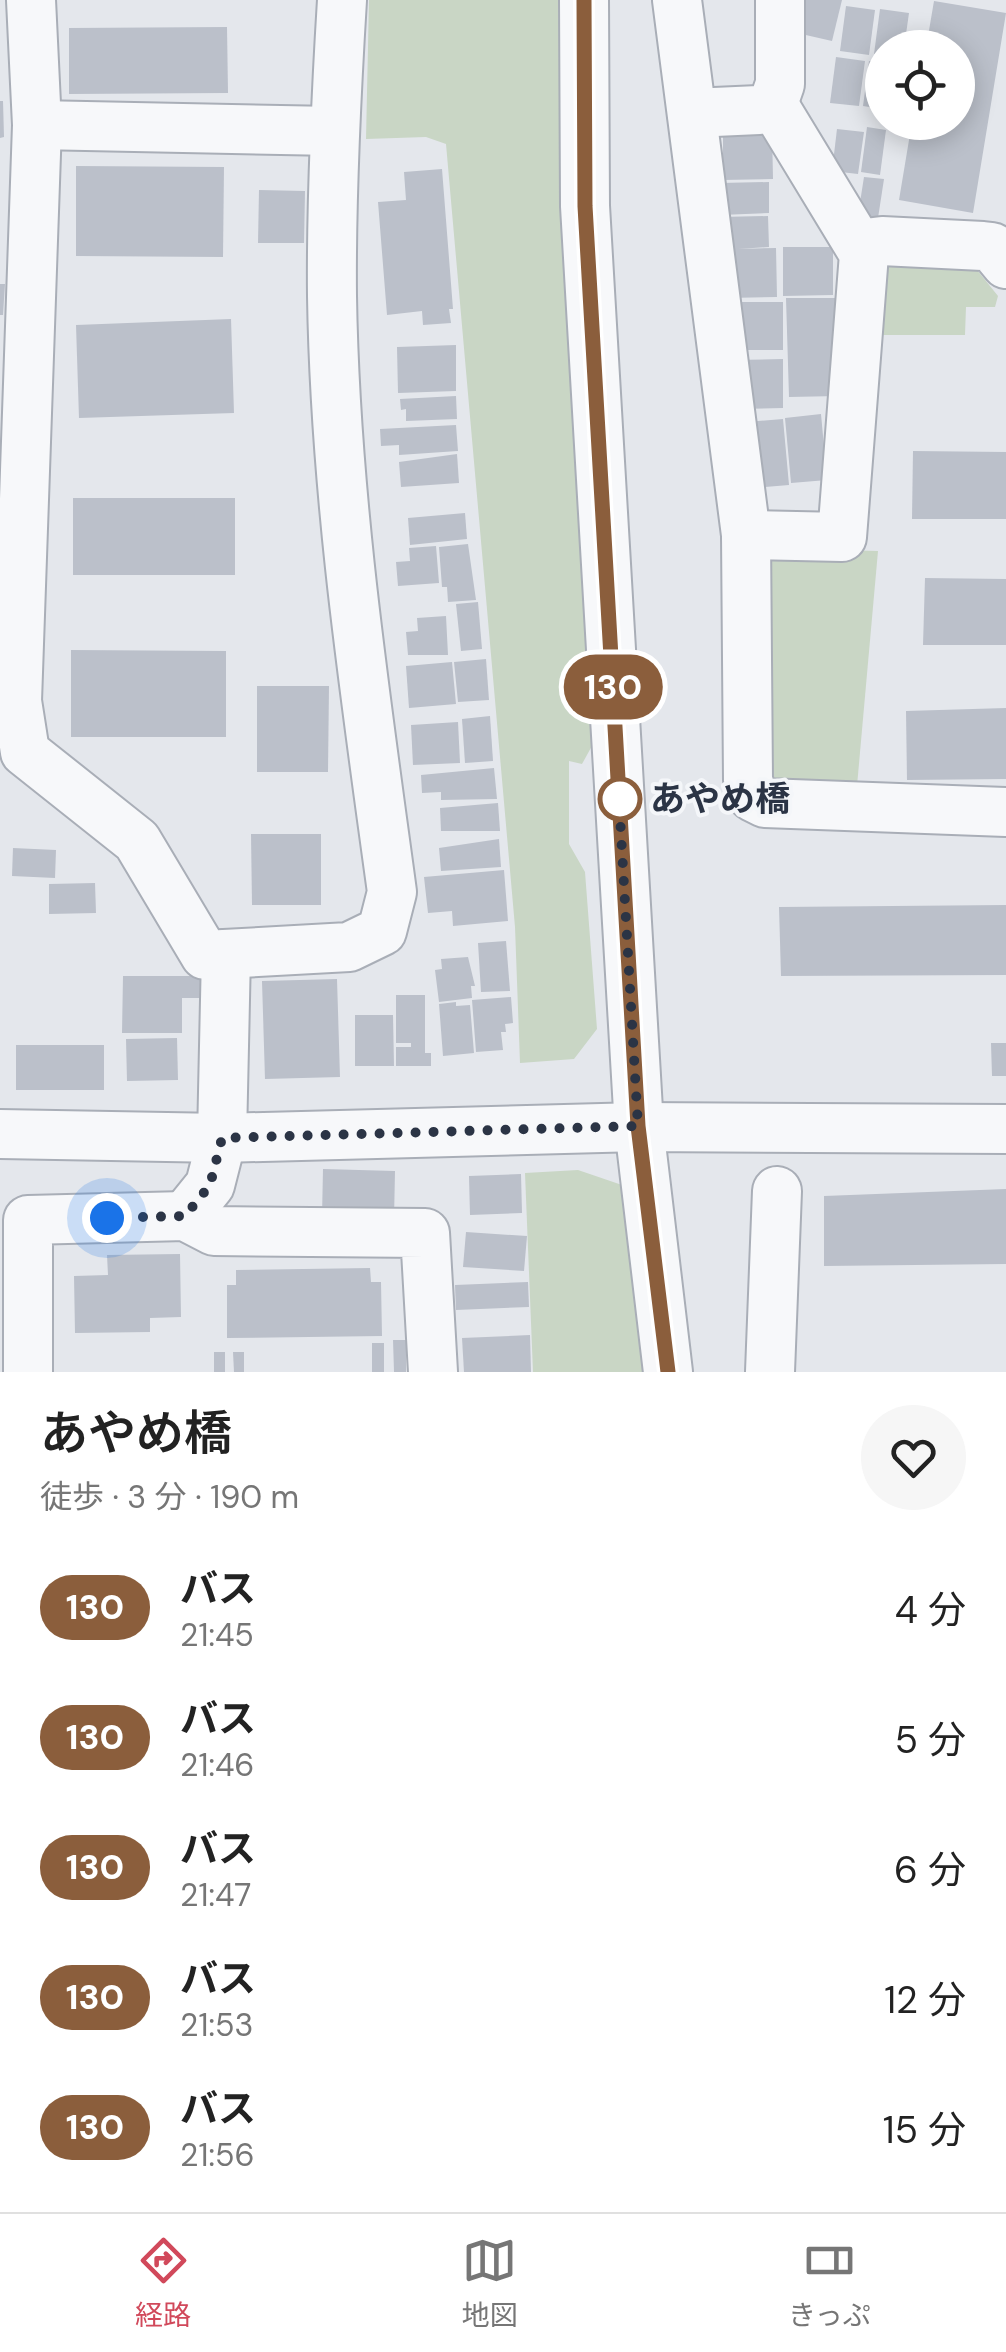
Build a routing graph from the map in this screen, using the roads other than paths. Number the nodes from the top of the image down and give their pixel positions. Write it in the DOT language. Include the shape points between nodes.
graph roads {
  1 [pos="31,0"];
  2 [pos="342,0"];
  3 [pos="584,0"];
  4 [pos="677,0"];
  5 [pos="780,0"];
  6 [pos="774,104"];
  7 [pos="692,112"];
  8 [pos="37,125"];
  9 [pos="334,131"];
  10 [pos="864,254"];
  11 [pos="1006,264"];
  12 [pos="16,271"];
  13 [pos="746,535"];
  14 [pos="9,685"];
  15 [pos="1006,812"];
  16 [pos="226,954"];
  17 [pos="638,1126"];
  18 [pos="1006,1128"];
  19 [pos="0,1134"];
  20 [pos="222,1138"];
  21 [pos="777,1192"];
  22 [pos="185,1216"];
  23 [pos="28,1372"];
  24 [pos="433,1372"];
  25 [pos="668,1372"];
  26 [pos="770,1372"];
  1 -- 8 [label="street"];
  2 -- 9 [label="street"];
  3 -- 17 [label="street" via="585,206"];
  4 -- 7 [label="street"];
  5 -- 6 [label="street"];
  6 -- 7 [label="street"];
  6 -- 10 [label="street"];
  7 -- 13 [label="street"];
  8 -- 9 [label="street"];
  8 -- 12 [label="street"];
  9 -- 16 [label="street" via="332,298 354,616 392,892 382,931 349,947"];
  10 -- 11 [label="street" via="882,240 983,246"];
  10 -- 13 [label="street" via="842,537"];
  12 -- 14 [label="street"];
  13 -- 15 [label="street" via="753,797 765,803"];
  14 -- 16 [label="street" via="25,752 137,840 206,955"];
  16 -- 20 [label="street"];
  17 -- 18 [label="street"];
  17 -- 20 [label="street"];
  17 -- 25 [label="street"];
  19 -- 20 [label="street"];
  20 -- 22 [label="street" via="210,1185"];
  21 -- 26 [label="street"];
  22 -- 23 [label="street" via="28,1220"];
  22 -- 24 [label="street" via="214,1231 425,1232"];
}
